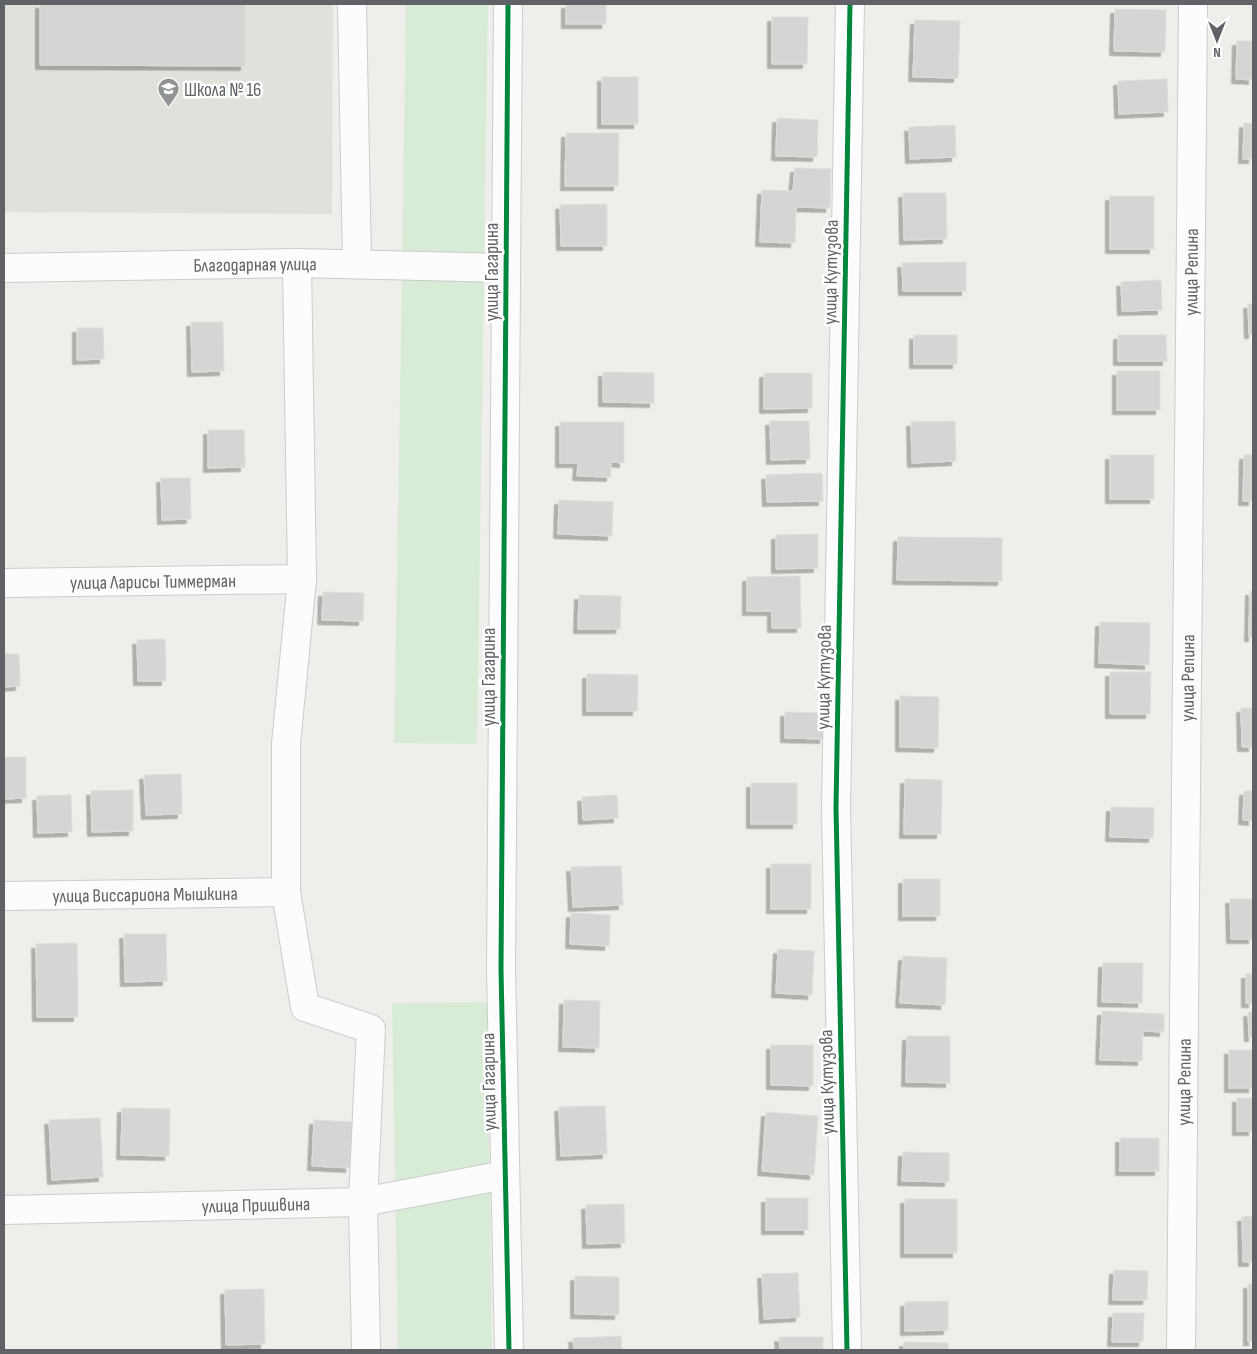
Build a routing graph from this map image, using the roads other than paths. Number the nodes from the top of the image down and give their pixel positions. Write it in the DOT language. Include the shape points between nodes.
graph roads {
  1 [pos="352,4"];
  2 [pos="508,4"];
  3 [pos="850,4"];
  4 [pos="1193,4"];
  5 [pos="296,263"];
  6 [pos="357,263"];
  7 [pos="4,268"];
  8 [pos="506,268"];
  9 [pos="302,580"];
  10 [pos="4,583"];
  11 [pos="286,892"];
  12 [pos="4,896"];
  13 [pos="506,1175"];
  14 [pos="363,1202"];
  15 [pos="4,1210"];
  16 [pos="366,1350"];
  17 [pos="510,1350"];
  18 [pos="847,1350"];
  19 [pos="1181,1350"];
  1 -- 6 [label="street"];
  2 -- 8 [label="street, улица Гагарина"];
  3 -- 18 [label="street, улица Кутузова" via="836,808"];
  4 -- 19 [label="street, улица Репина"];
  5 -- 6 [label="street, Благодарная улица"];
  5 -- 7 [label="street, Благодарная улица"];
  5 -- 9 [label="street"];
  6 -- 8 [label="street, Благодарная улица"];
  8 -- 13 [label="street, улица Гагарина" via="501,959"];
  9 -- 10 [label="street, улица Ларисы Тиммерман"];
  9 -- 11 [label="street" via="286,744"];
  11 -- 12 [label="street, улица Виссариона Мышкина"];
  11 -- 14 [label="street" via="305,1007 371,1028"];
  13 -- 14 [label="street, улица Пришвина"];
  13 -- 17 [label="street, улица Гагарина"];
  14 -- 15 [label="street, улица Пришвина"];
  14 -- 16 [label="street"];
}
